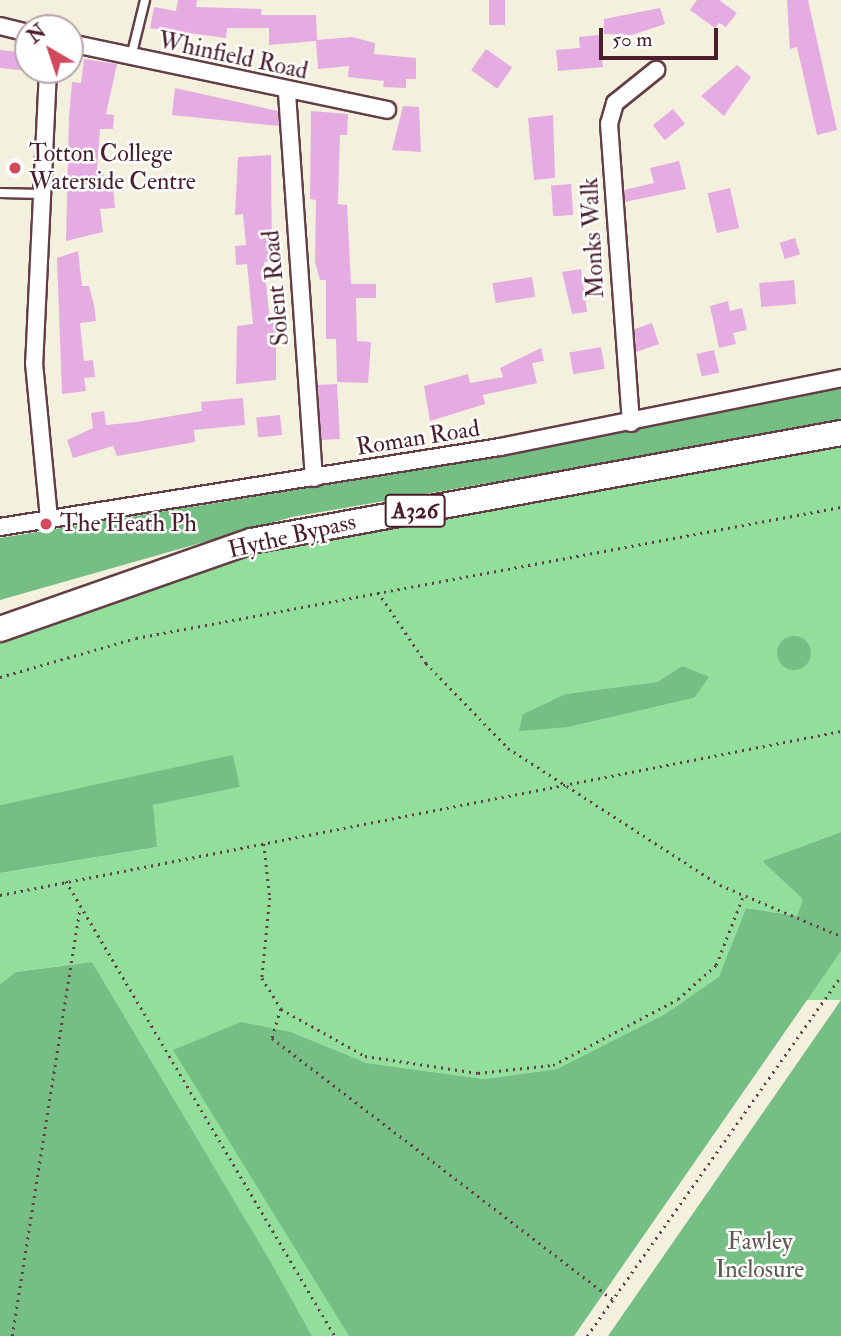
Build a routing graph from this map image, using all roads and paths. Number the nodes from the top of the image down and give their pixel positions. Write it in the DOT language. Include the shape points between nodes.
graph roads {
  1 [pos="145,0"];
  2 [pos="84,46"];
  3 [pos="131,57"];
  4 [pos="656,70"];
  5 [pos="47,84"];
  6 [pos="287,93"];
  7 [pos="387,110"];
  8 [pos="0,193"];
  9 [pos="42,194"];
  10 [pos="841,378"];
  11 [pos="631,423"];
  12 [pos="841,433"];
  13 [pos="314,478"];
  14 [pos="841,507"];
  15 [pos="49,518"];
  16 [pos="0,527"];
  17 [pos="377,591"];
  18 [pos="0,629"];
  19 [pos="0,677"];
  20 [pos="841,731"];
  21 [pos="561,787"];
  22 [pos="264,844"];
  23 [pos="66,881"];
  24 [pos="0,895"];
  25 [pos="743,896"];
  26 [pos="80,907"];
  27 [pos="841,936"];
  28 [pos="841,976"];
  29 [pos="281,1009"];
  30 [pos="613,1300"];
  31 [pos="12,1336"];
  32 [pos="335,1336"];
  33 [pos="587,1336"];
  1 -- 3 [label="lane"];
  2 -- 3 [label="street, Whinfield Road"];
  3 -- 6 [label="street, Whinfield Road"];
  4 -- 11 [label="street, Monks Walk" via="615,103 609,124"];
  5 -- 9 [label="street"];
  6 -- 7 [label="street, Whinfield Road"];
  6 -- 13 [label="street, Solent Road"];
  8 -- 9 [label="lane"];
  9 -- 15 [label="street" via="34,363"];
  10 -- 11 [label="street, Roman Road"];
  11 -- 13 [label="street, Roman Road"];
  12 -- 18 [label="main road, Hythe Bypass / A326" via="251,541"];
  13 -- 15 [label="street, Roman Road"];
  14 -- 17 [label="path"];
  15 -- 16 [label="street, Roman Road"];
  17 -- 19 [label="path" via="136,638"];
  17 -- 21 [label="path" via="470,713"];
  20 -- 21 [label="path"];
  21 -- 22 [label="path"];
  21 -- 25 [label="path"];
  22 -- 23 [label="path"];
  22 -- 29 [label="path" via="270,898 262,978"];
  23 -- 24 [label="path"];
  23 -- 26 [label="path"];
  25 -- 27 [label="path"];
  25 -- 29 [label="path" via="716,965 703,980 635,1025 553,1065 478,1073 365,1056"];
  26 -- 31 [label="path"];
  26 -- 32 [label="path"];
  28 -- 30 [label="path"];
  29 -- 30 [label="path" via="272,1038"];
  30 -- 33 [label="path"];
}
